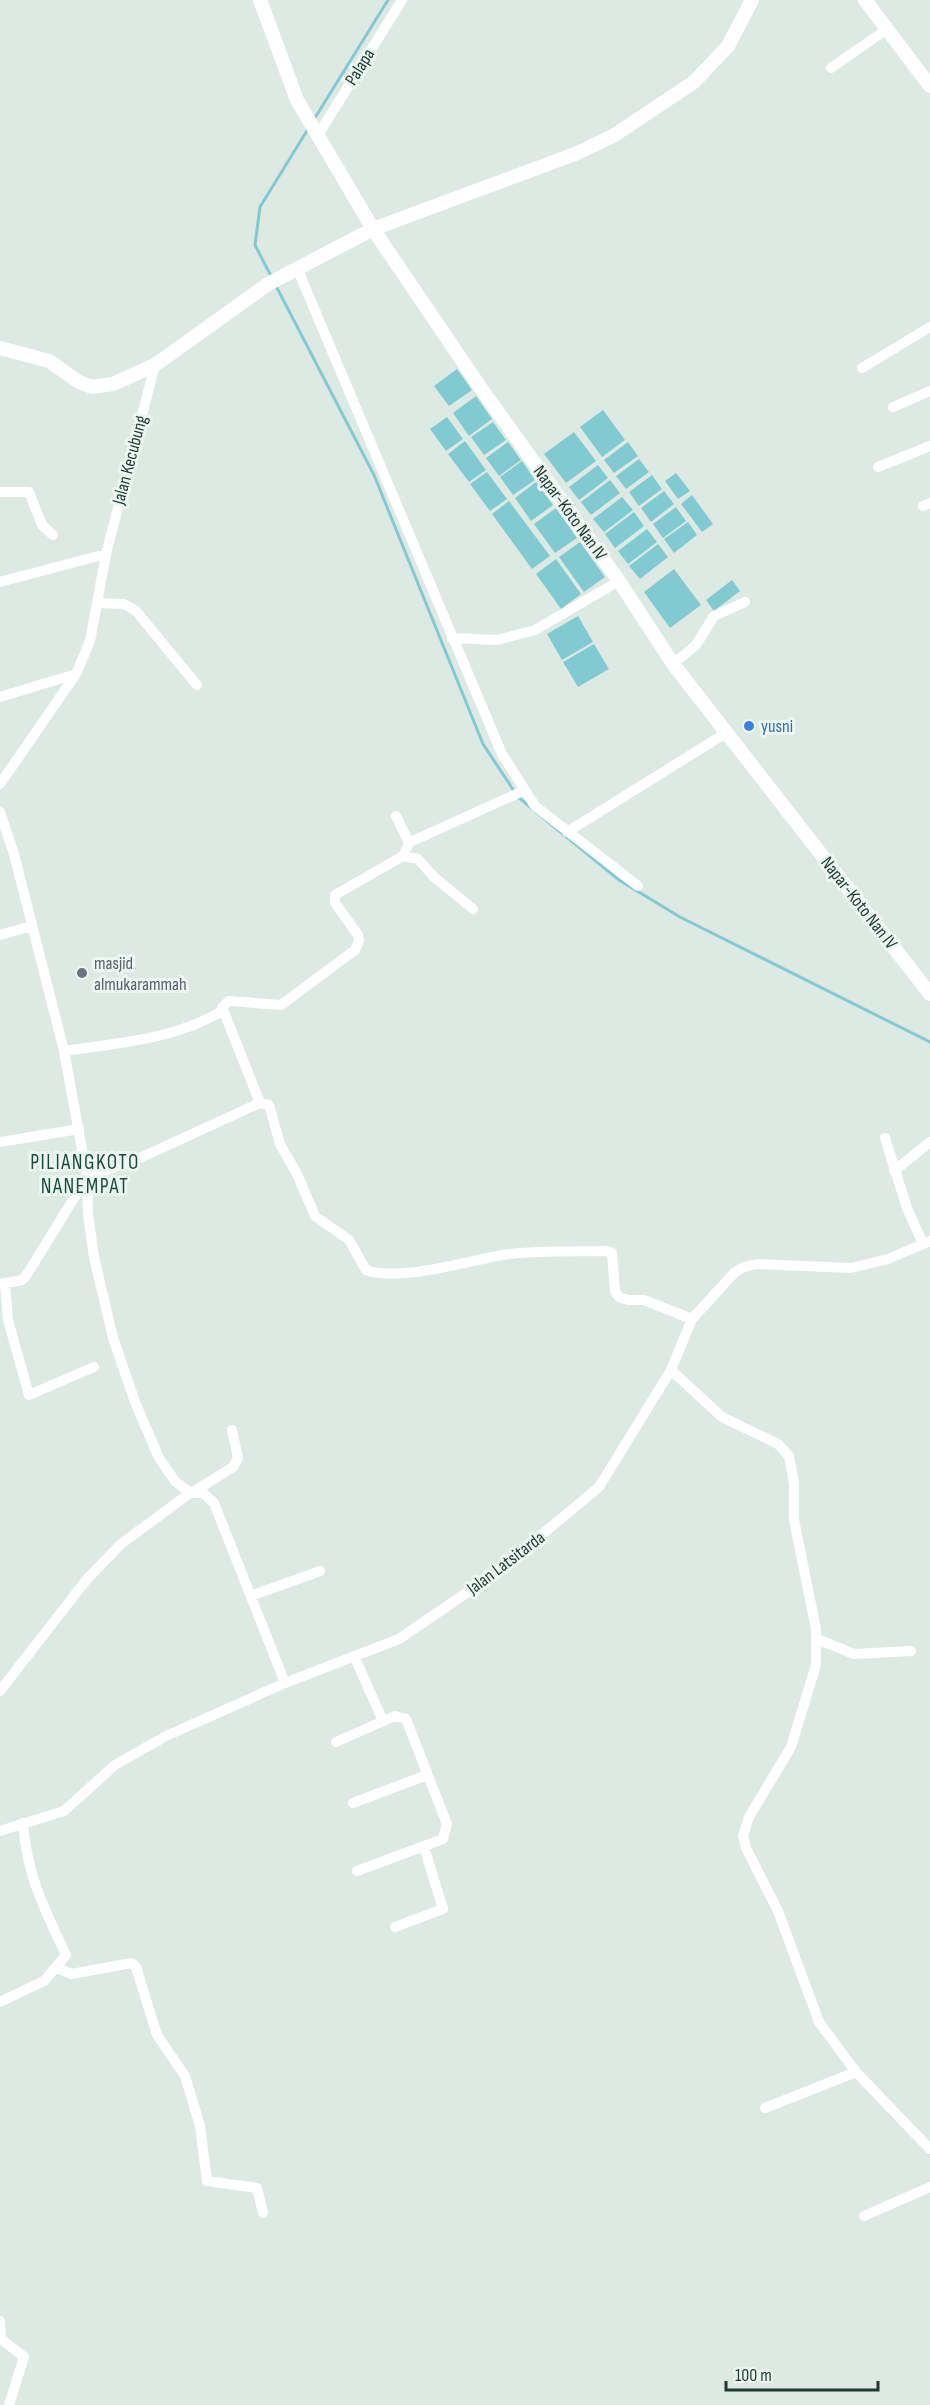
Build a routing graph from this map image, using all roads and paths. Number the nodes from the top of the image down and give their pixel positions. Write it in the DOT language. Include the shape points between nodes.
graph roads {
  1 [pos="260,0"];
  2 [pos="402,0"];
  3 [pos="752,0"];
  4 [pos="865,0"];
  5 [pos="887,29"];
  6 [pos="831,68"];
  7 [pos="930,86"];
  8 [pos="314,129"];
  9 [pos="373,229"];
  10 [pos="297,267"];
  11 [pos="930,327"];
  12 [pos="0,348"];
  13 [pos="155,365"];
  14 [pos="862,368"];
  15 [pos="930,392"];
  16 [pos="893,407"];
  17 [pos="930,446"];
  18 [pos="878,467"];
  19 [pos="0,492"];
  20 [pos="53,535"];
  21 [pos="106,554"];
  22 [pos="619,581"];
  23 [pos="0,582"];
  24 [pos="745,602"];
  25 [pos="97,603"];
  26 [pos="452,638"];
  27 [pos="673,664"];
  28 [pos="76,674"];
  29 [pos="197,685"];
  30 [pos="0,697"];
  31 [pos="726,734"];
  32 [pos="0,784"];
  33 [pos="518,793"];
  34 [pos="0,812"];
  35 [pos="396,816"];
  36 [pos="567,832"];
  37 [pos="408,843"];
  38 [pos="403,856"];
  39 [pos="638,886"];
  40 [pos="473,909"];
  41 [pos="32,926"];
  42 [pos="0,935"];
  43 [pos="930,994"];
  44 [pos="222,1011"];
  45 [pos="64,1051"];
  46 [pos="260,1103"];
  47 [pos="79,1129"];
  48 [pos="885,1138"];
  49 [pos="0,1142"];
  50 [pos="930,1142"];
  51 [pos="894,1171"];
  52 [pos="87,1178"];
  53 [pos="926,1243"];
  54 [pos="3,1283"];
  55 [pos="686,1316"];
  56 [pos="94,1367"];
  57 [pos="671,1370"];
  58 [pos="232,1430"];
  59 [pos="191,1492"];
  60 [pos="320,1571"];
  61 [pos="251,1596"];
  62 [pos="817,1639"];
  63 [pos="911,1651"];
  64 [pos="355,1658"];
  65 [pos="285,1683"];
  66 [pos="0,1691"];
  67 [pos="383,1720"];
  68 [pos="336,1742"];
  69 [pos="427,1775"];
  70 [pos="353,1803"];
  71 [pos="23,1823"];
  72 [pos="0,1831"];
  73 [pos="424,1847"];
  74 [pos="357,1870"];
  75 [pos="394,1927"];
  76 [pos="57,1968"];
  77 [pos="0,2002"];
  78 [pos="856,2072"];
  79 [pos="765,2108"];
  80 [pos="930,2149"];
  81 [pos="930,2187"];
  82 [pos="263,2213"];
  83 [pos="864,2216"];
  84 [pos="0,2321"];
  85 [pos="9,2405"];
  1 -- 8 [label="street, Napar-Koto Nan IV" via="297,100"];
  2 -- 8 [label="street, Palapa"];
  3 -- 9 [label="street" via="728,46 694,82 613,136 575,154"];
  4 -- 5 [label="street"];
  5 -- 6 [label="street"];
  5 -- 7 [label="street"];
  8 -- 9 [label="street, Napar-Koto Nan IV"];
  9 -- 10 [label="street"];
  9 -- 22 [label="street, Napar-Koto Nan IV"];
  10 -- 13 [label="street"];
  10 -- 26 [label="street"];
  11 -- 14 [label="street"];
  12 -- 13 [label="street" via="49,361 92,387 113,384"];
  13 -- 21 [label="street, Jalan Kecubung"];
  15 -- 16 [label="street"];
  17 -- 18 [label="street"];
  19 -- 20 [label="street" via="29,492 42,525"];
  21 -- 23 [label="street"];
  21 -- 25 [label="street, Jalan Kecubung"];
  22 -- 26 [label="street" via="535,630 497,639"];
  22 -- 27 [label="street, Napar-Koto Nan IV"];
  24 -- 27 [label="street" via="714,616 696,645"];
  25 -- 28 [label="street, Jalan Kecubung" via="90,640"];
  25 -- 29 [label="street" via="124,604 136,611"];
  26 -- 33 [label="street"];
  27 -- 31 [label="street, Napar-Koto Nan IV"];
  28 -- 30 [label="street"];
  28 -- 32 [label="street, Jalan Kecubung"];
  31 -- 36 [label="street"];
  31 -- 43 [label="street, Napar-Koto Nan IV"];
  33 -- 36 [label="street"];
  33 -- 37 [label="street"];
  34 -- 41 [label="street"];
  35 -- 37 [label="street"];
  36 -- 39 [label="street"];
  37 -- 38 [label="street"];
  38 -- 40 [label="street" via="418,859"];
  38 -- 44 [label="street" via="335,896 334,903 358,935 355,950 286,1003 275,1006 230,1001"];
  41 -- 42 [label="street"];
  41 -- 45 [label="street"];
  44 -- 45 [label="street" via="199,1025 161,1036"];
  44 -- 46 [label="street"];
  45 -- 47 [label="street"];
  46 -- 52 [label="street"];
  46 -- 55 [label="street" via="269,1105 280,1144 315,1216 349,1240 366,1270 437,1269 503,1255 607,1251 612,1253 615,1291 619,1297 644,1300"];
  47 -- 49 [label="street"];
  47 -- 52 [label="street"];
  48 -- 51 [label="street"];
  50 -- 51 [label="street"];
  51 -- 53 [label="street"];
  52 -- 54 [label="street" via="22,1280"];
  52 -- 59 [label="street" via="94,1257 121,1364 159,1458 175,1481"];
  53 -- 55 [label="street, Jalan Latsitarda" via="873,1264 851,1268 757,1264 744,1267"];
  54 -- 56 [label="street" via="8,1320 29,1395"];
  55 -- 57 [label="street, Jalan Latsitarda"];
  57 -- 62 [label="street" via="722,1417 778,1444 789,1456 794,1520"];
  57 -- 64 [label="street, Jalan Latsitarda" via="616,1463 588,1498 497,1572 399,1640"];
  58 -- 59 [label="street" via="238,1458 233,1467"];
  59 -- 61 [label="street" via="203,1493 214,1503"];
  59 -- 66 [label="street" via="121,1544 87,1579"];
  60 -- 61 [label="street"];
  61 -- 65 [label="street"];
  62 -- 63 [label="street" via="854,1654"];
  62 -- 78 [label="street" via="816,1665 801,1722 781,1766 748,1817 743,1836 778,1911 819,2022"];
  64 -- 65 [label="street, Jalan Latsitarda"];
  64 -- 67 [label="street"];
  65 -- 71 [label="street, Jalan Latsitarda" via="166,1736 115,1765 72,1806"];
  67 -- 68 [label="street"];
  67 -- 69 [label="street" via="395,1716 406,1719"];
  69 -- 70 [label="street"];
  69 -- 73 [label="street" via="447,1824 443,1839"];
  71 -- 72 [label="street, Jalan Latsitarda"];
  71 -- 76 [label="street" via="25,1856 35,1889 66,1955"];
  73 -- 74 [label="street"];
  73 -- 75 [label="street" via="443,1909"];
  76 -- 77 [label="street" via="44,1981"];
  76 -- 82 [label="street" via="72,1974 131,1963 136,1967 157,2035 185,2076 200,2126 207,2181 257,2188"];
  78 -- 79 [label="street"];
  78 -- 80 [label="street"];
  81 -- 83 [label="street"];
  84 -- 85 [label="street" via="2,2339 24,2357"];
}
